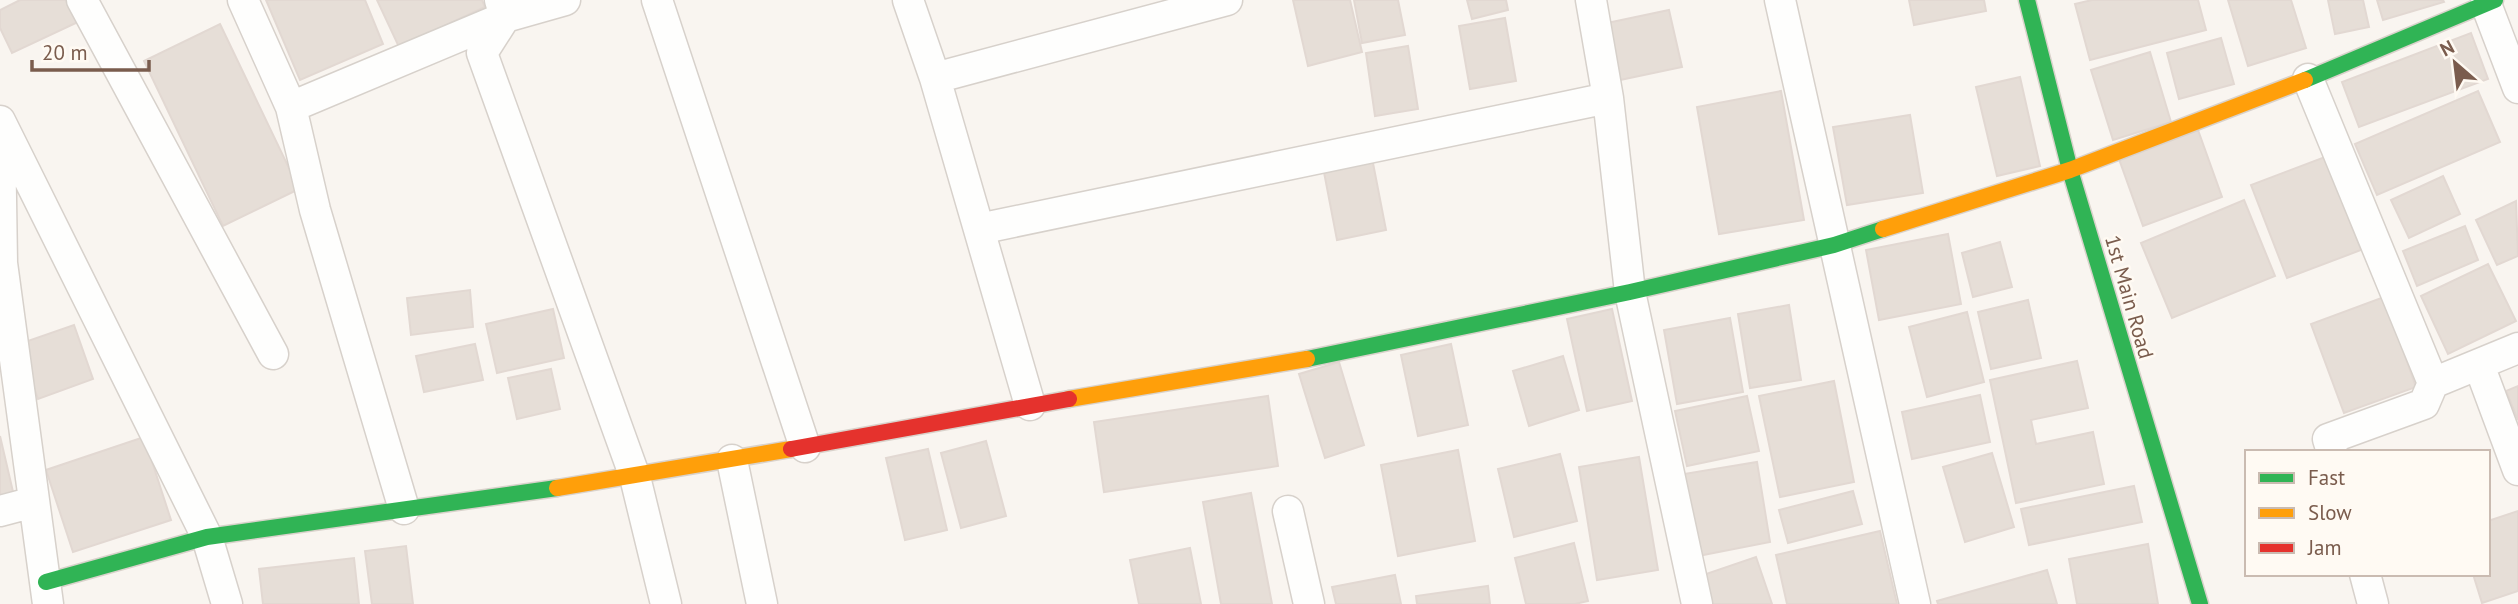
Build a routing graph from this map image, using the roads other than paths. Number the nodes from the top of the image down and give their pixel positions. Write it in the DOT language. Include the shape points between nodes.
graph roads {
  1 [pos="82,0"];
  2 [pos="243,0"];
  3 [pos="565,0"];
  4 [pos="657,0"];
  5 [pos="908,0"];
  6 [pos="1227,0"];
  7 [pos="1591,0"];
  8 [pos="1780,0"];
  9 [pos="2027,0"];
  10 [pos="2490,2"];
  11 [pos="502,9"];
  12 [pos="935,78"];
  13 [pos="2308,79"];
  14 [pos="2518,88"];
  15 [pos="1608,98"];
  16 [pos="291,107"];
  17 [pos="0,121"];
  18 [pos="0,135"];
  19 [pos="2070,170"];
  20 [pos="979,229"];
  21 [pos="1834,245"];
  22 [pos="1,263"];
  23 [pos="1630,292"];
  24 [pos="2518,348"];
  25 [pos="273,354"];
  26 [pos="2479,365"];
  27 [pos="2433,383"];
  28 [pos="1030,405"];
  29 [pos="806,447"];
  30 [pos="2331,450"];
  31 [pos="732,460"];
  32 [pos="2518,470"];
  33 [pos="635,477"];
  34 [pos="34,502"];
  35 [pos="404,509"];
  36 [pos="0,510"];
  37 [pos="1287,511"];
  38 [pos="207,537"];
  39 [pos="2366,576"];
  40 [pos="47,593"];
  41 [pos="227,604"];
  42 [pos="666,604"];
  43 [pos="762,604"];
  44 [pos="1309,604"];
  45 [pos="1697,604"];
  46 [pos="1915,604"];
  47 [pos="2200,604"];
  48 [pos="2373,604"];
  1 -- 25 [label="street"];
  2 -- 16 [label="street"];
  3 -- 11 [label="street"];
  4 -- 29 [label="street"];
  5 -- 12 [label="street"];
  6 -- 12 [label="street"];
  7 -- 15 [label="street"];
  8 -- 21 [label="street"];
  9 -- 19 [label="street, 1st Main Road"];
  10 -- 13 [label="street"];
  10 -- 14 [label="street"];
  11 -- 16 [label="street"];
  11 -- 33 [label="street" via="482,53"];
  12 -- 20 [label="street"];
  13 -- 19 [label="street"];
  13 -- 27 [label="street"];
  15 -- 20 [label="street"];
  15 -- 23 [label="street"];
  16 -- 35 [label="street" via="316,210"];
  17 -- 38 [label="street"];
  18 -- 22 [label="street"];
  19 -- 21 [label="street"];
  19 -- 47 [label="street, 1st Main Road"];
  20 -- 28 [label="street"];
  21 -- 23 [label="street"];
  21 -- 46 [label="street"];
  22 -- 34 [label="street"];
  23 -- 28 [label="street" via="1282,364"];
  23 -- 45 [label="street"];
  24 -- 26 [label="street"];
  26 -- 27 [label="street"];
  26 -- 32 [label="street"];
  27 -- 30 [label="street" via="2424,404 2328,439"];
  28 -- 29 [label="street"];
  29 -- 31 [label="street"];
  31 -- 33 [label="street"];
  31 -- 43 [label="street"];
  33 -- 35 [label="street"];
  33 -- 42 [label="street"];
  34 -- 36 [label="street"];
  34 -- 40 [label="street"];
  35 -- 38 [label="street"];
  37 -- 44 [label="street"];
  38 -- 40 [label="street"];
  38 -- 41 [label="street"];
  39 -- 48 [label="street"];
}
